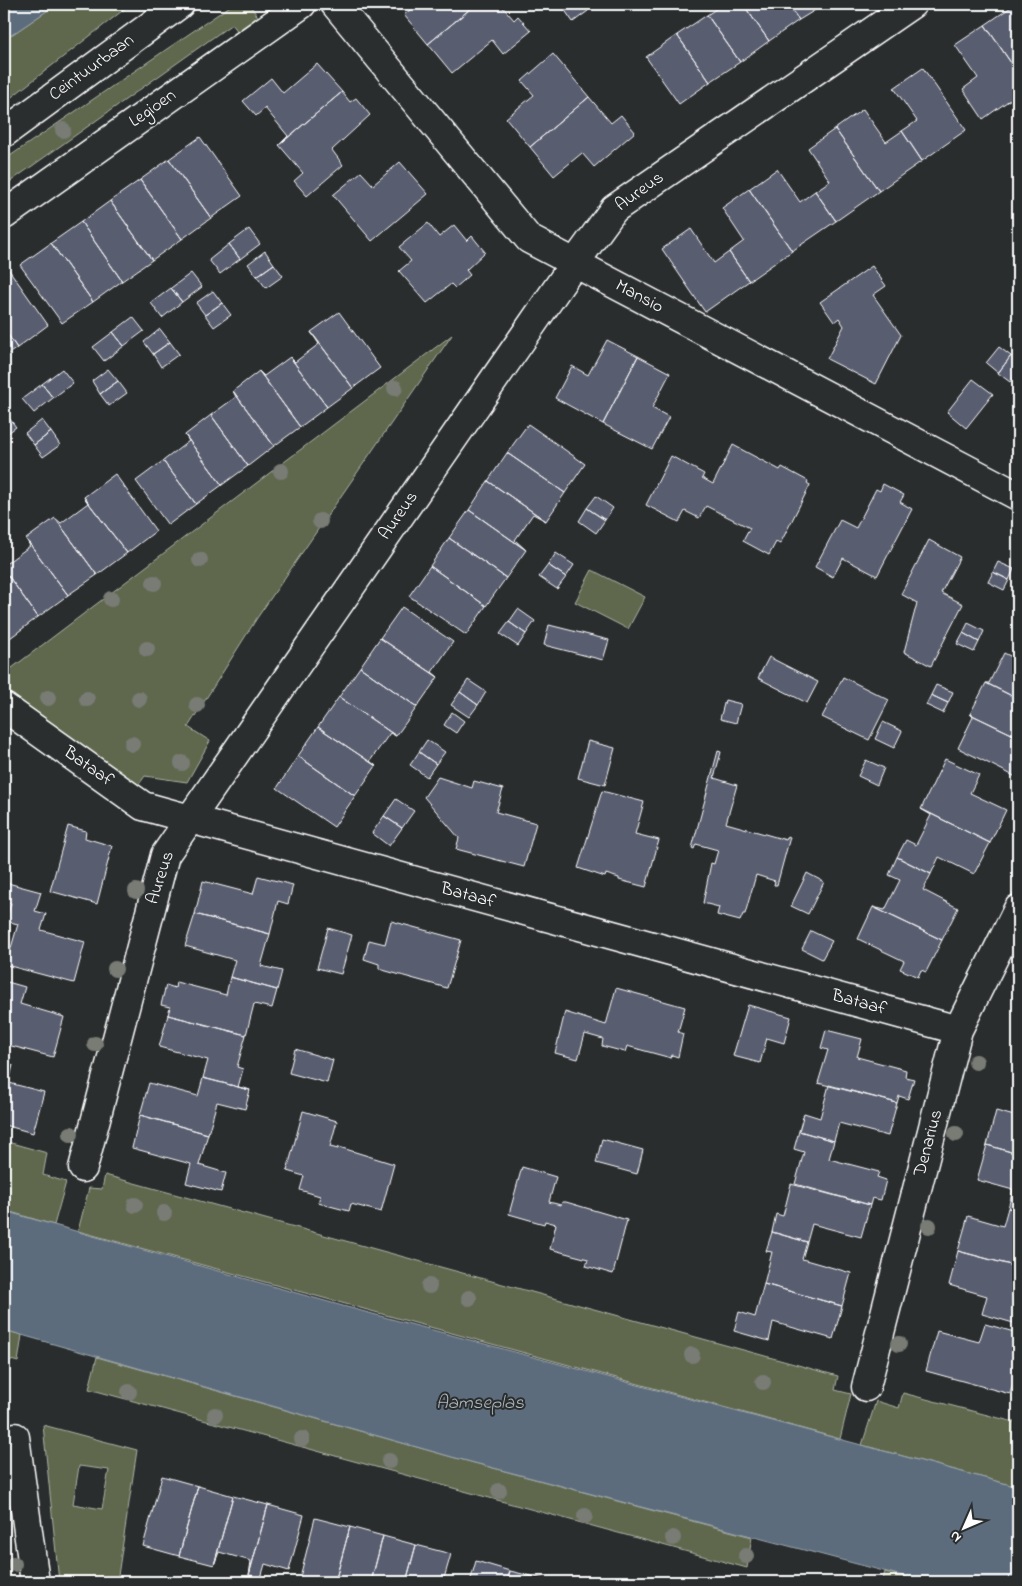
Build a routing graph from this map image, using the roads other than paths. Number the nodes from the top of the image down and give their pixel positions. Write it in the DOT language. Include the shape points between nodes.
graph roads {
  1 [pos="180,4"];
  2 [pos="302,4"];
  3 [pos="335,4"];
  4 [pos="912,4"];
  5 [pos="4,133"];
  6 [pos="4,215"];
  7 [pos="574,264"];
  8 [pos="1018,496"];
  9 [pos="4,707"];
  10 [pos="189,820"];
  11 [pos="1018,909"];
  12 [pos="958,1030"];
  13 [pos="83,1168"];
  14 [pos="866,1387"];
  15 [pos="15,1437"];
  16 [pos="34,1582"];
  1 -- 5 [label="street, Ceintuurbaan"];
  2 -- 6 [label="street, Legioen"];
  3 -- 7 [label="street, Mansio" via="529,239"];
  4 -- 7 [label="street, Aureus" via="614,209"];
  7 -- 8 [label="street, Mansio"];
  7 -- 10 [label="street, Aureus"];
  9 -- 10 [label="street, Bataaf" via="143,806"];
  10 -- 12 [label="street, Bataaf"];
  10 -- 13 [label="street, Aureus" via="165,855"];
  11 -- 12 [label="street, Denarius"];
  12 -- 14 [label="street, Denarius"];
  15 -- 16 [label="street"];
}
